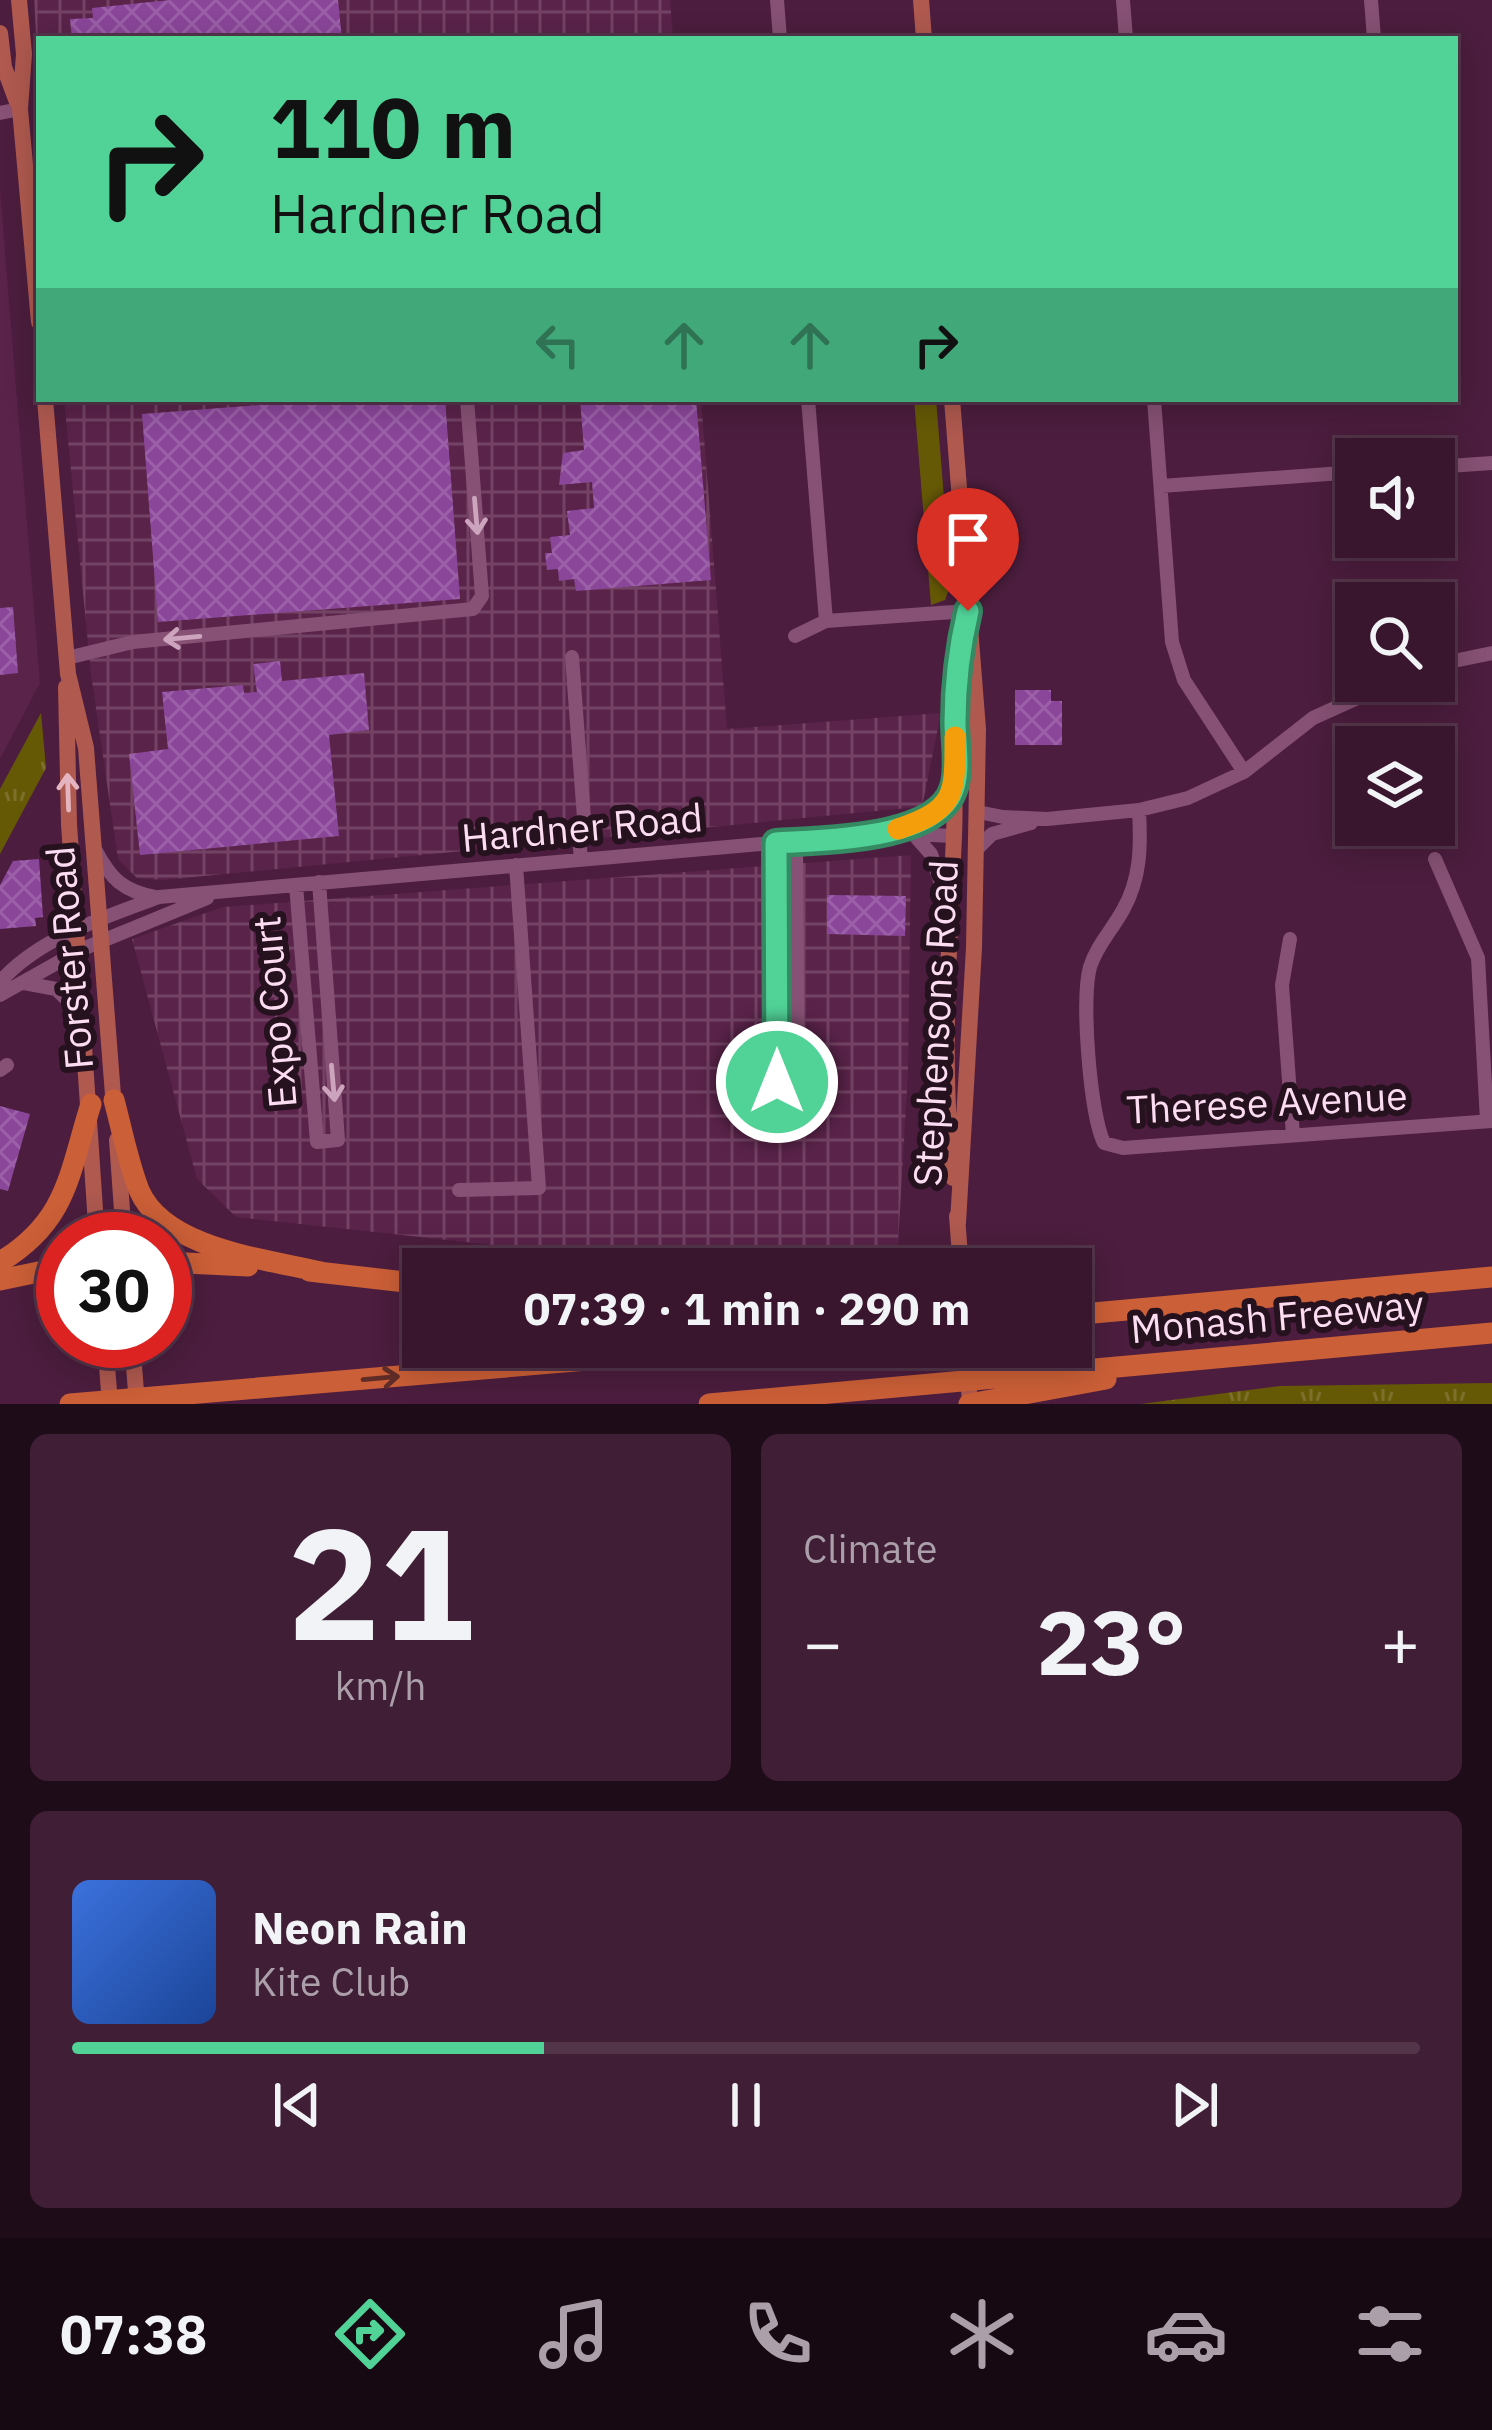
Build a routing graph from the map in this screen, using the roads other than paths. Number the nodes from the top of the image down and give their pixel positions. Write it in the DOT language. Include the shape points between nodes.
graph roads {
  1 [pos="19,0"];
  2 [pos="777,0"];
  3 [pos="920,0"];
  4 [pos="1123,0"];
  5 [pos="1371,0"];
  6 [pos="0,33"];
  7 [pos="780,36"];
  8 [pos="924,36"];
  9 [pos="1126,36"];
  10 [pos="1374,36"];
  11 [pos="20,109"];
  12 [pos="0,113"];
  13 [pos="36,288"];
  14 [pos="45,402"];
  15 [pos="466,402"];
  16 [pos="808,402"];
  17 [pos="952,402"];
  18 [pos="1154,402"];
  19 [pos="1492,463"];
  20 [pos="1455,466"];
  21 [pos="1335,474"];
  22 [pos="1161,486"];
  23 [pos="968,611"];
  24 [pos="826,621"];
  25 [pos="795,637"];
  26 [pos="1492,653"];
  27 [pos="572,657"];
  28 [pos="1455,661"];
  29 [pos="68,666"];
  30 [pos="1348,702"];
  31 [pos="1244,772"];
  32 [pos="954,788"];
  33 [pos="1139,810"];
  34 [pos="978,812"];
  35 [pos="1047,819"];
  36 [pos="886,833"];
  37 [pos="954,836"];
  38 [pos="915,837"];
  39 [pos="796,842"];
  40 [pos="776,843"];
  41 [pos="93,847"];
  42 [pos="978,848"];
  43 [pos="1435,859"];
  44 [pos="581,860"];
  45 [pos="516,865"];
  46 [pos="320,882"];
  47 [pos="296,885"];
  48 [pos="216,894"];
  49 [pos="159,898"];
  50 [pos="949,907"];
  51 [pos="99,920"];
  52 [pos="77,929"];
  53 [pos="1290,939"];
  54 [pos="102,942"];
  55 [pos="80,950"];
  56 [pos="0,982"];
  57 [pos="24,983"];
  58 [pos="0,995"];
  59 [pos="778,1008"];
  60 [pos="799,1009"];
  61 [pos="84,1016"];
  62 [pos="328,1023"];
  63 [pos="308,1024"];
  64 [pos="102,1102"];
  65 [pos="1489,1121"];
  66 [pos="1293,1136"];
  67 [pos="459,1190"];
  68 [pos="98,1212"];
  69 [pos="120,1212"];
  70 [pos="958,1222"];
  71 [pos="960,1248"];
  72 [pos="0,1262"];
  73 [pos="192,1264"];
  74 [pos="320,1272"];
  75 [pos="36,1273"];
  76 [pos="1492,1277"];
  77 [pos="0,1280"];
  78 [pos="402,1282"];
  79 [pos="1223,1300"];
  80 [pos="1092,1302"];
  81 [pos="1092,1313"];
  82 [pos="1492,1333"];
  83 [pos="1248,1354"];
  84 [pos="107,1368"];
  85 [pos="134,1368"];
  86 [pos="496,1368"];
  87 [pos="967,1368"];
  88 [pos="70,1404"];
  89 [pos="110,1404"];
  90 [pos="136,1404"];
  91 [pos="709,1404"];
  92 [pos="970,1404"];
  1 -- 11 [label="main road"];
  2 -- 7 [label="street"];
  3 -- 8 [label="main road"];
  4 -- 9 [label="street"];
  5 -- 10 [label="street"];
  6 -- 11 [label="main road"];
  11 -- 12 [label="street"];
  11 -- 13 [label="main road"];
  14 -- 29 [label="main road, Forster Road"];
  15 -- 29 [label="street, one-way" via="482,596 473,609 133,643"];
  16 -- 24 [label="street"];
  17 -- 23 [label="main road, Stephensons Road"];
  18 -- 22 [label="street"];
  19 -- 20 [label="street"];
  21 -- 22 [label="street"];
  22 -- 31 [label="street" via="1172,642 1184,680"];
  23 -- 24 [label="street"];
  23 -- 32 [label="main road, Stephensons Road" via="956,671"];
  23 -- 34 [label="main road, Stephensons Road"];
  24 -- 25 [label="street"];
  26 -- 28 [label="street"];
  27 -- 44 [label="street"];
  29 -- 41 [label="main road, Forster Road" via="86,748"];
  52 -- 29 [label="main road, Forster Road, one-way"];
  30 -- 31 [label="street" via="1313,718"];
  31 -- 33 [label="street"];
  32 -- 36 [label="street" via="935,814"];
  32 -- 37 [label="main road, Stephensons Road"];
  33 -- 35 [label="street"];
  33 -- 66 [label="street, Therese Avenue" via="1135,883 1090,969 1095,1125 1104,1143 1124,1148"];
  34 -- 35 [label="street"];
  34 -- 37 [label="main road"];
  34 -- 42 [label="main road, Stephensons Road"];
  35 -- 42 [label="street" via="992,834"];
  36 -- 38 [label="street, Hardner Road"];
  36 -- 39 [label="street, Hardner Road"];
  37 -- 38 [label="street, Hardner Road"];
  37 -- 50 [label="main road, Stephensons Road"];
  38 -- 50 [label="street" via="931,854"];
  39 -- 40 [label="street, Hardner Road"];
  39 -- 60 [label="street"];
  40 -- 44 [label="street, Hardner Road"];
  40 -- 59 [label="street"];
  41 -- 49 [label="street" via="110,877"];
  41 -- 51 [label="main road, Forster Road"];
  42 -- 70 [label="main road, Stephensons Road"];
  43 -- 65 [label="street" via="1478,958"];
  44 -- 45 [label="street, Hardner Road"];
  45 -- 46 [label="street, Hardner Road"];
  45 -- 67 [label="street" via="539,1188"];
  46 -- 47 [label="street, Hardner Road"];
  46 -- 62 [label="street, Expo Court"];
  47 -- 48 [label="street, Hardner Road"];
  47 -- 63 [label="street, Expo Court"];
  48 -- 49 [label="street, Hardner Road"];
  48 -- 54 [label="street, Hardner Road"];
  49 -- 51 [label="street, Hardner Road"];
  50 -- 70 [label="main road, Stephensons Road" via="948,1125"];
  51 -- 52 [label="street, Hardner Road"];
  51 -- 54 [label="main road, Forster Road"];
  52 -- 55 [label="main road, Forster Road"];
  52 -- 56 [label="street, Hardner Road"];
  53 -- 66 [label="street" via="1282,985"];
  54 -- 55 [label="street, Hardner Road"];
  54 -- 64 [label="main road, Forster Road"];
  55 -- 57 [label="street, Hardner Road"];
  55 -- 61 [label="main road, Forster Road"];
  57 -- 58 [label="street, Hardner Road"];
  57 -- 61 [label="street" via="56,989"];
  59 -- 60 [label="street"];
  59 -- 60 [label="street" via="777,1119 798,1120"];
  61 -- 64 [label="main road, Forster Road"];
  62 -- 63 [label="street"];
  62 -- 63 [label="street, Expo Court, one-way" via="338,1140 317,1142"];
  64 -- 68 [label="main road, Forster Road"];
  64 -- 69 [label="main road, Forster Road"];
  64 -- 72 [label="highway" via="65,1194 39,1233"];
  64 -- 74 [label="highway" via="141,1194 170,1225 229,1251"];
  65 -- 66 [label="street, Therese Avenue"];
  70 -- 71 [label="main road, Stephensons Road"];
  73 -- 74 [label="highway"];
  74 -- 78 [label="highway"];
  75 -- 77 [label="highway"];
  76 -- 79 [label="highway, Monash Freeway"];
  79 -- 80 [label="highway"];
  79 -- 81 [label="highway, Monash Freeway"];
  82 -- 83 [label="highway, Monash Freeway"];
  83 -- 91 [label="highway, Monash Freeway"];
  83 -- 92 [label="highway"];
  84 -- 89 [label="main road"];
  85 -- 90 [label="main road"];
  88 -- 86 [label="highway, one-way"];
  87 -- 92 [label="main road"];
}
